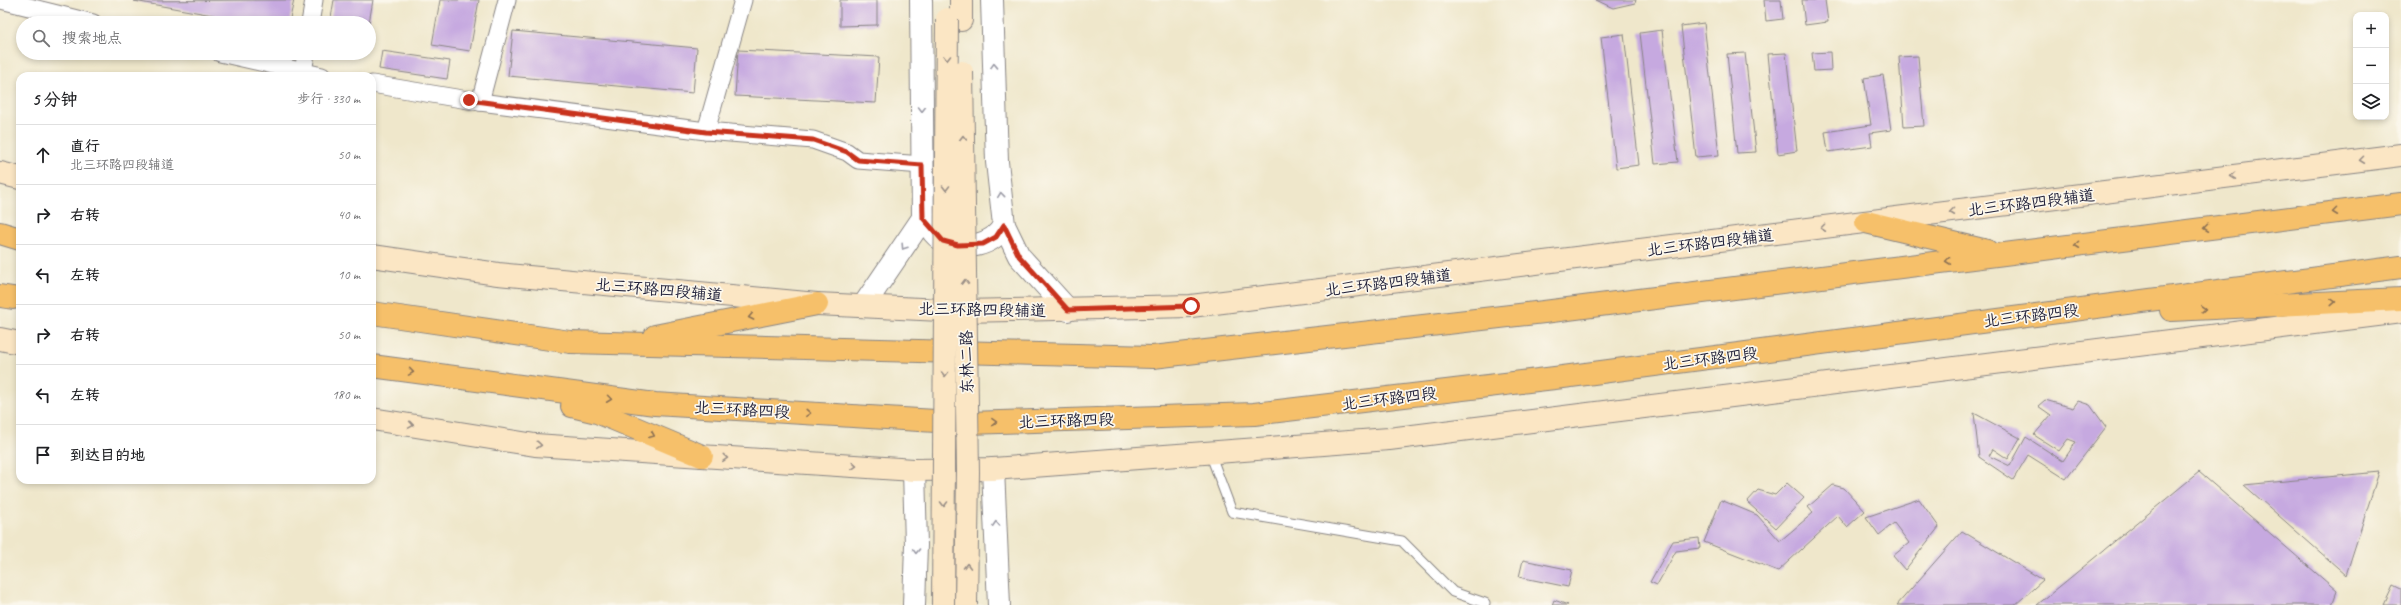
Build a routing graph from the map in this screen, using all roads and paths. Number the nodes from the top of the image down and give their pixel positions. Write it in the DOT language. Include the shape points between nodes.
graph roads {
  1 [pos="1,0"];
  2 [pos="314,0"];
  3 [pos="508,0"];
  4 [pos="743,0"];
  5 [pos="921,0"];
  6 [pos="992,0"];
  7 [pos="48,6"];
  8 [pos="954,10"];
  9 [pos="74,16"];
  10 [pos="311,16"];
  11 [pos="249,60"];
  12 [pos="305,60"];
  13 [pos="299,72"];
  14 [pos="303,72"];
  15 [pos="376,85"];
  16 [pos="480,102"];
  17 [pos="706,132"];
  18 [pos="2401,155"];
  19 [pos="922,165"];
  20 [pos="0,173"];
  21 [pos="16,177"];
  22 [pos="2401,200"];
  23 [pos="2401,204"];
  24 [pos="2363,208"];
  25 [pos="923,218"];
  26 [pos="1866,222"];
  27 [pos="1004,225"];
  28 [pos="0,233"];
  29 [pos="16,238"];
  30 [pos="2000,254"];
  31 [pos="376,257"];
  32 [pos="2401,267"];
  33 [pos="2401,299"];
  34 [pos="817,304"];
  35 [pos="864,305"];
  36 [pos="1068,310"];
  37 [pos="2401,312"];
  38 [pos="376,313"];
  39 [pos="2010,318"];
  40 [pos="0,338"];
  41 [pos="16,342"];
  42 [pos="616,343"];
  43 [pos="376,367"];
  44 [pos="468,381"];
  45 [pos="376,420"];
  46 [pos="1210,453"];
  47 [pos="702,456"];
  48 [pos="914,470"];
  49 [pos="993,470"];
  50 [pos="914,605"];
  51 [pos="944,605"];
  52 [pos="966,605"];
  53 [pos="999,605"];
  54 [pos="1484,605"];
  1 -- 7 [label="street"];
  2 -- 10 [label="street"];
  3 -- 16 [label="street"];
  4 -- 17 [label="street"];
  5 -- 19 [label="street, one-way"];
  27 -- 6 [label="street, one-way" via="997,162"];
  7 -- 9 [label="street"];
  8 -- 51 [label="main road, 东林二路, one-way, bridge"];
  52 -- 8 [label="main road, 东林二路, one-way, bridge" via="968,472"];
  11 -- 13 [label="street"];
  12 -- 14 [label="street"];
  15 -- 16 [label="street"];
  16 -- 17 [label="street"];
  17 -- 19 [label="street" via="813,140 847,152 858,160"];
  18 -- 26 [label="main road, 北三环路四段辅道, one-way"];
  19 -- 25 [label="street"];
  20 -- 21 [label="main road"];
  22 -- 24 [label="highway"];
  23 -- 24 [label="highway"];
  24 -- 30 [label="highway, one-way"];
  25 -- 27 [label="street" via="943,241 958,245 990,242"];
  25 -- 35 [label="street, one-way"];
  26 -- 30 [label="highway"];
  26 -- 36 [label="main road, 北三环路四段辅道, one-way" via="1191,306"];
  27 -- 36 [label="street" via="1019,256"];
  28 -- 29 [label="highway"];
  30 -- 42 [label="highway, one-way" via="1544,312 1153,357"];
  31 -- 34 [label="main road, 北三环路四段辅道" via="498,274"];
  32 -- 39 [label="highway, 北三环路四段"];
  39 -- 33 [label="highway, one-way"];
  34 -- 35 [label="main road, 北三环路四段辅道"];
  34 -- 42 [label="highway, one-way"];
  35 -- 36 [label="main road, 北三环路四段辅道" via="962,311"];
  37 -- 46 [label="main road" via="1389,439"];
  38 -- 42 [label="highway" via="570,342"];
  44 -- 39 [label="highway, 北三环路四段, one-way" via="655,404 969,422 1254,414"];
  40 -- 41 [label="main road"];
  43 -- 44 [label="highway, 北三环路四段, one-way"];
  44 -- 47 [label="highway, one-way" via="597,412"];
  45 -- 47 [label="main road, one-way" via="535,445"];
  46 -- 49 [label="main road"];
  46 -- 54 [label="lane" via="1232,512 1402,542 1453,592"];
  47 -- 48 [label="main road, one-way"];
  48 -- 49 [label="main road"];
  48 -- 50 [label="street, one-way"];
  53 -- 49 [label="street, one-way"];
}
